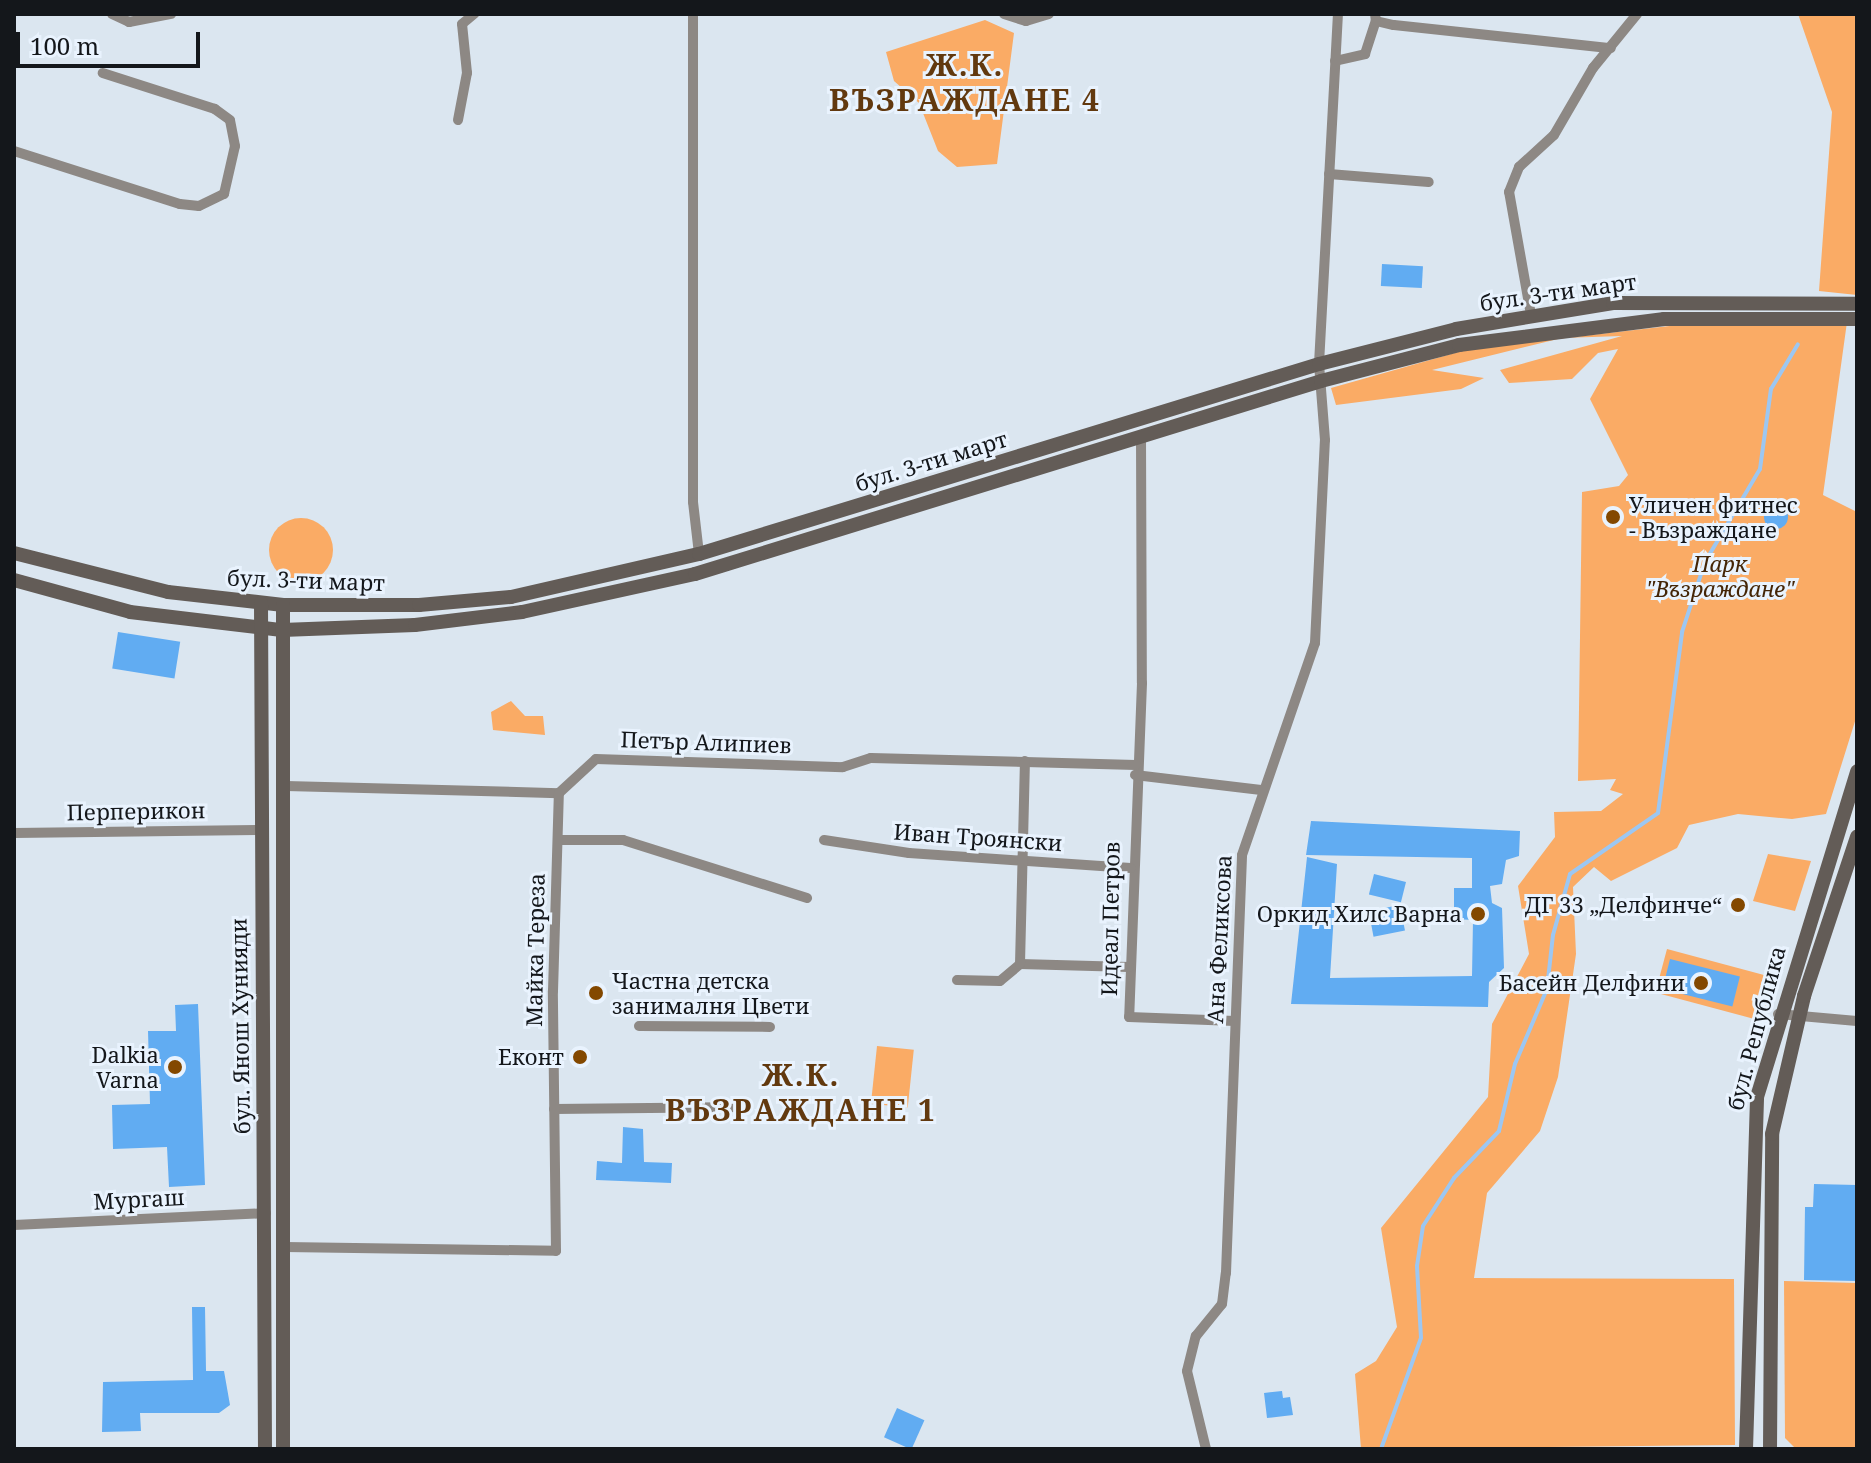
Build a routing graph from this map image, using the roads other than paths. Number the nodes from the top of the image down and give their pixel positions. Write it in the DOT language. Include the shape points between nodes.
graph roads {
  1 [pos="112,14"];
  2 [pos="171,14"];
  3 [pos="474,14"];
  4 [pos="693,14"];
  5 [pos="1004,14"];
  6 [pos="1049,14"];
  7 [pos="1338,14"];
  8 [pos="1637,14"];
  9 [pos="1376,17"];
  10 [pos="1611,48"];
  11 [pos="1335,61"];
  12 [pos="103,73"];
  13 [pos="458,120"];
  14 [pos="14,151"];
  15 [pos="1329,174"];
  16 [pos="1429,182"];
  17 [pos="1857,304"];
  18 [pos="1531,315"];
  19 [pos="1857,319"];
  20 [pos="1319,364"];
  21 [pos="1321,381"];
  22 [pos="1141,437"];
  23 [pos="14,553"];
  24 [pos="699,554"];
  25 [pos="14,580"];
  26 [pos="137,586"];
  27 [pos="261,603"];
  28 [pos="283,605"];
  29 [pos="130,612"];
  30 [pos="260,628"];
  31 [pos="282,630"];
  32 [pos="1025,761"];
  33 [pos="1135,770"];
  34 [pos="1857,771"];
  35 [pos="286,786"];
  36 [pos="1261,790"];
  37 [pos="559,793"];
  38 [pos="259,830"];
  39 [pos="14,833"];
  40 [pos="1857,837"];
  41 [pos="558,840"];
  42 [pos="824,840"];
  43 [pos="1022,860"];
  44 [pos="1130,868"];
  45 [pos="807,898"];
  46 [pos="1020,964"];
  47 [pos="1129,967"];
  48 [pos="957,980"];
  49 [pos="1778,1014"];
  50 [pos="1799,1017"];
  51 [pos="1235,1021"];
  52 [pos="1857,1021"];
  53 [pos="639,1026"];
  54 [pos="770,1027"];
  55 [pos="745,1107"];
  56 [pos="554,1109"];
  57 [pos="266,1213"];
  58 [pos="14,1225"];
  59 [pos="285,1247"];
  60 [pos="265,1449"];
  61 [pos="283,1449"];
  62 [pos="1206,1449"];
  63 [pos="1746,1449"];
  64 [pos="1770,1449"];
  1 -- 2 [label="street" via="129,22"];
  3 -- 13 [label="street" via="462,24 467,73"];
  4 -- 24 [label="street" via="693,502"];
  5 -- 6 [label="street" via="1026,21"];
  7 -- 11 [label="street, Ана Феликсова"];
  8 -- 10 [label="street"];
  9 -- 10 [label="street"];
  9 -- 11 [label="street" via="1365,54"];
  10 -- 18 [label="street" via="1554,135 1519,167 1509,192"];
  11 -- 15 [label="street, Ана Феликсова"];
  12 -- 14 [label="street" via="215,109 230,120 235,146 224,194 199,206 180,204"];
  15 -- 16 [label="street"];
  15 -- 20 [label="street, Ана Феликсова"];
  17 -- 18 [label="street, бул. 3-ти март" via="1654,302"];
  18 -- 20 [label="street, бул. 3-ти март"];
  19 -- 21 [label="street, бул. 3-ти март" via="1724,316 1542,332 1459,345"];
  20 -- 21 [label="street, Ана Феликсова"];
  20 -- 24 [label="street, бул. 3-ти март"];
  21 -- 22 [label="street, бул. 3-ти март"];
  21 -- 36 [label="street, Ана Феликсова" via="1325,440 1315,643"];
  22 -- 31 [label="street, бул. 3-ти март" via="695,574 573,604 415,625"];
  22 -- 33 [label="street, Идеал Петров" via="1142,683"];
  23 -- 26 [label="street, бул. 3-ти март"];
  24 -- 28 [label="street, бул. 3-ти март" via="511,597 419,605"];
  25 -- 29 [label="street, бул. 3-ти март"];
  26 -- 27 [label="street, бул. 3-ти март"];
  26 -- 29 [label="street"];
  27 -- 28 [label="street, бул. 3-ти март"];
  27 -- 30 [label="street, бул. Янош Хунияди"];
  28 -- 31 [label="street, бул. Янош Хунияди"];
  29 -- 30 [label="street, бул. 3-ти март"];
  30 -- 31 [label="street, бул. 3-ти март"];
  30 -- 38 [label="street, бул. Янош Хунияди"];
  31 -- 35 [label="street, бул. Янош Хунияди"];
  32 -- 33 [label="street, Петър Алипиев"];
  32 -- 37 [label="street, Петър Алипиев" via="871,758 843,767 596,759"];
  32 -- 43 [label="street"];
  33 -- 36 [label="street, Петър Алипиев"];
  33 -- 44 [label="street, Идеал Петров"];
  34 -- 49 [label="street, бул. Република"];
  35 -- 37 [label="street"];
  35 -- 59 [label="street, бул. Янош Хунияди"];
  36 -- 51 [label="street, Ана Феликсова" via="1242,855"];
  37 -- 41 [label="street, Майка Тереза"];
  38 -- 39 [label="street, Перперикон"];
  38 -- 57 [label="street, бул. Янош Хунияди"];
  40 -- 50 [label="street, бул. Република"];
  41 -- 45 [label="street" via="623,840"];
  41 -- 56 [label="street, Майка Тереза"];
  42 -- 43 [label="street, Иван Троянски"];
  43 -- 44 [label="street, Иван Троянски"];
  43 -- 46 [label="street"];
  44 -- 47 [label="street, Идеал Петров"];
  46 -- 47 [label="street"];
  46 -- 48 [label="street" via="1000,981"];
  47 -- 51 [label="street, Идеал Петров" via="1129,1017"];
  49 -- 50 [label="street"];
  49 -- 63 [label="street, бул. Република" via="1753,1119"];
  50 -- 52 [label="street"];
  50 -- 64 [label="street, бул. Република" via="1772,1134"];
  51 -- 62 [label="street, Ана Феликсова" via="1222,1304 1196,1336 1187,1371"];
  53 -- 54 [label="street"];
  55 -- 56 [label="street"];
  56 -- 59 [label="street, Майка Тереза" via="556,1251"];
  57 -- 58 [label="street, Мургаш"];
  57 -- 60 [label="street, бул. Янош Хунияди"];
  59 -- 61 [label="street, бул. Янош Хунияди"];
}
